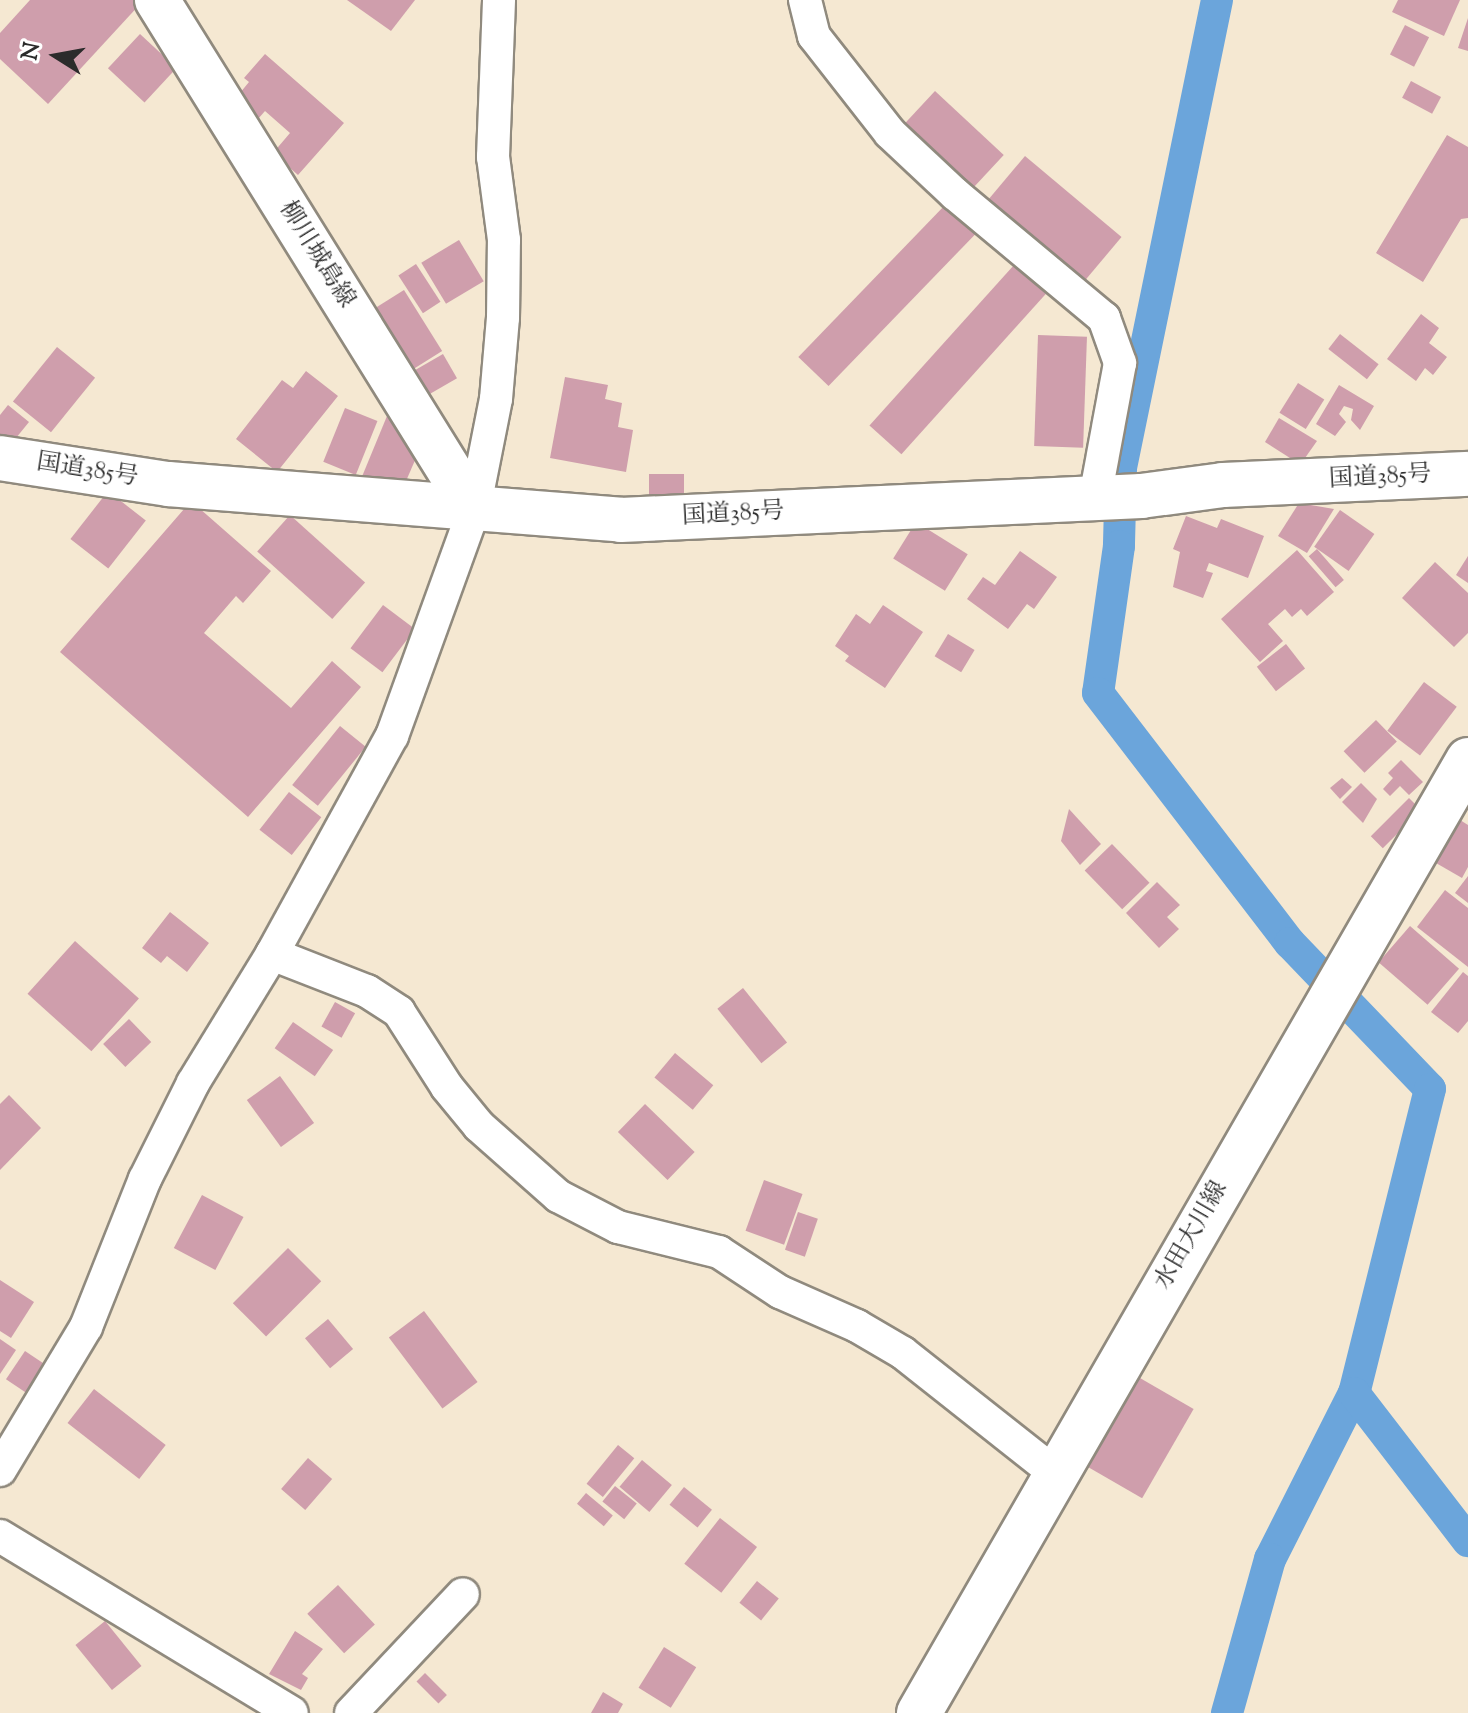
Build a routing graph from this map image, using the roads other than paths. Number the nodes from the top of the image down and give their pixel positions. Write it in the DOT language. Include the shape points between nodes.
graph roads {
  1 [pos="157,0"];
  2 [pos="499,0"];
  3 [pos="805,0"];
  4 [pos="0,458"];
  5 [pos="1468,474"];
  6 [pos="1095,498"];
  7 [pos="483,510"];
  8 [pos="1468,760"];
  9 [pos="272,954"];
  10 [pos="0,1470"];
  11 [pos="1056,1474"];
  12 [pos="0,1536"];
  13 [pos="463,1594"];
  14 [pos="930,1695"];
  15 [pos="292,1713"];
  16 [pos="351,1713"];
  1 -- 7 [label="main road, 柳川城島線"];
  2 -- 7 [label="street" via="493,157 504,240 503,318"];
  3 -- 6 [label="street" via="814,36 890,133 1104,318 1120,363"];
  4 -- 7 [label="main road, 国道385号" via="168,484"];
  5 -- 6 [label="main road, 国道385号" via="1223,485"];
  6 -- 7 [label="main road, 国道385号" via="621,520"];
  7 -- 9 [label="street" via="392,736"];
  8 -- 11 [label="main road, 水田大川線"];
  9 -- 10 [label="street" via="193,1083 145,1179 86,1327"];
  9 -- 11 [label="street" via="367,991 399,1012 479,1126 558,1196 618,1227 719,1252 780,1292 857,1326 903,1353"];
  11 -- 14 [label="main road, 水田大川線"];
  12 -- 15 [label="street"];
  13 -- 16 [label="street"];
}
